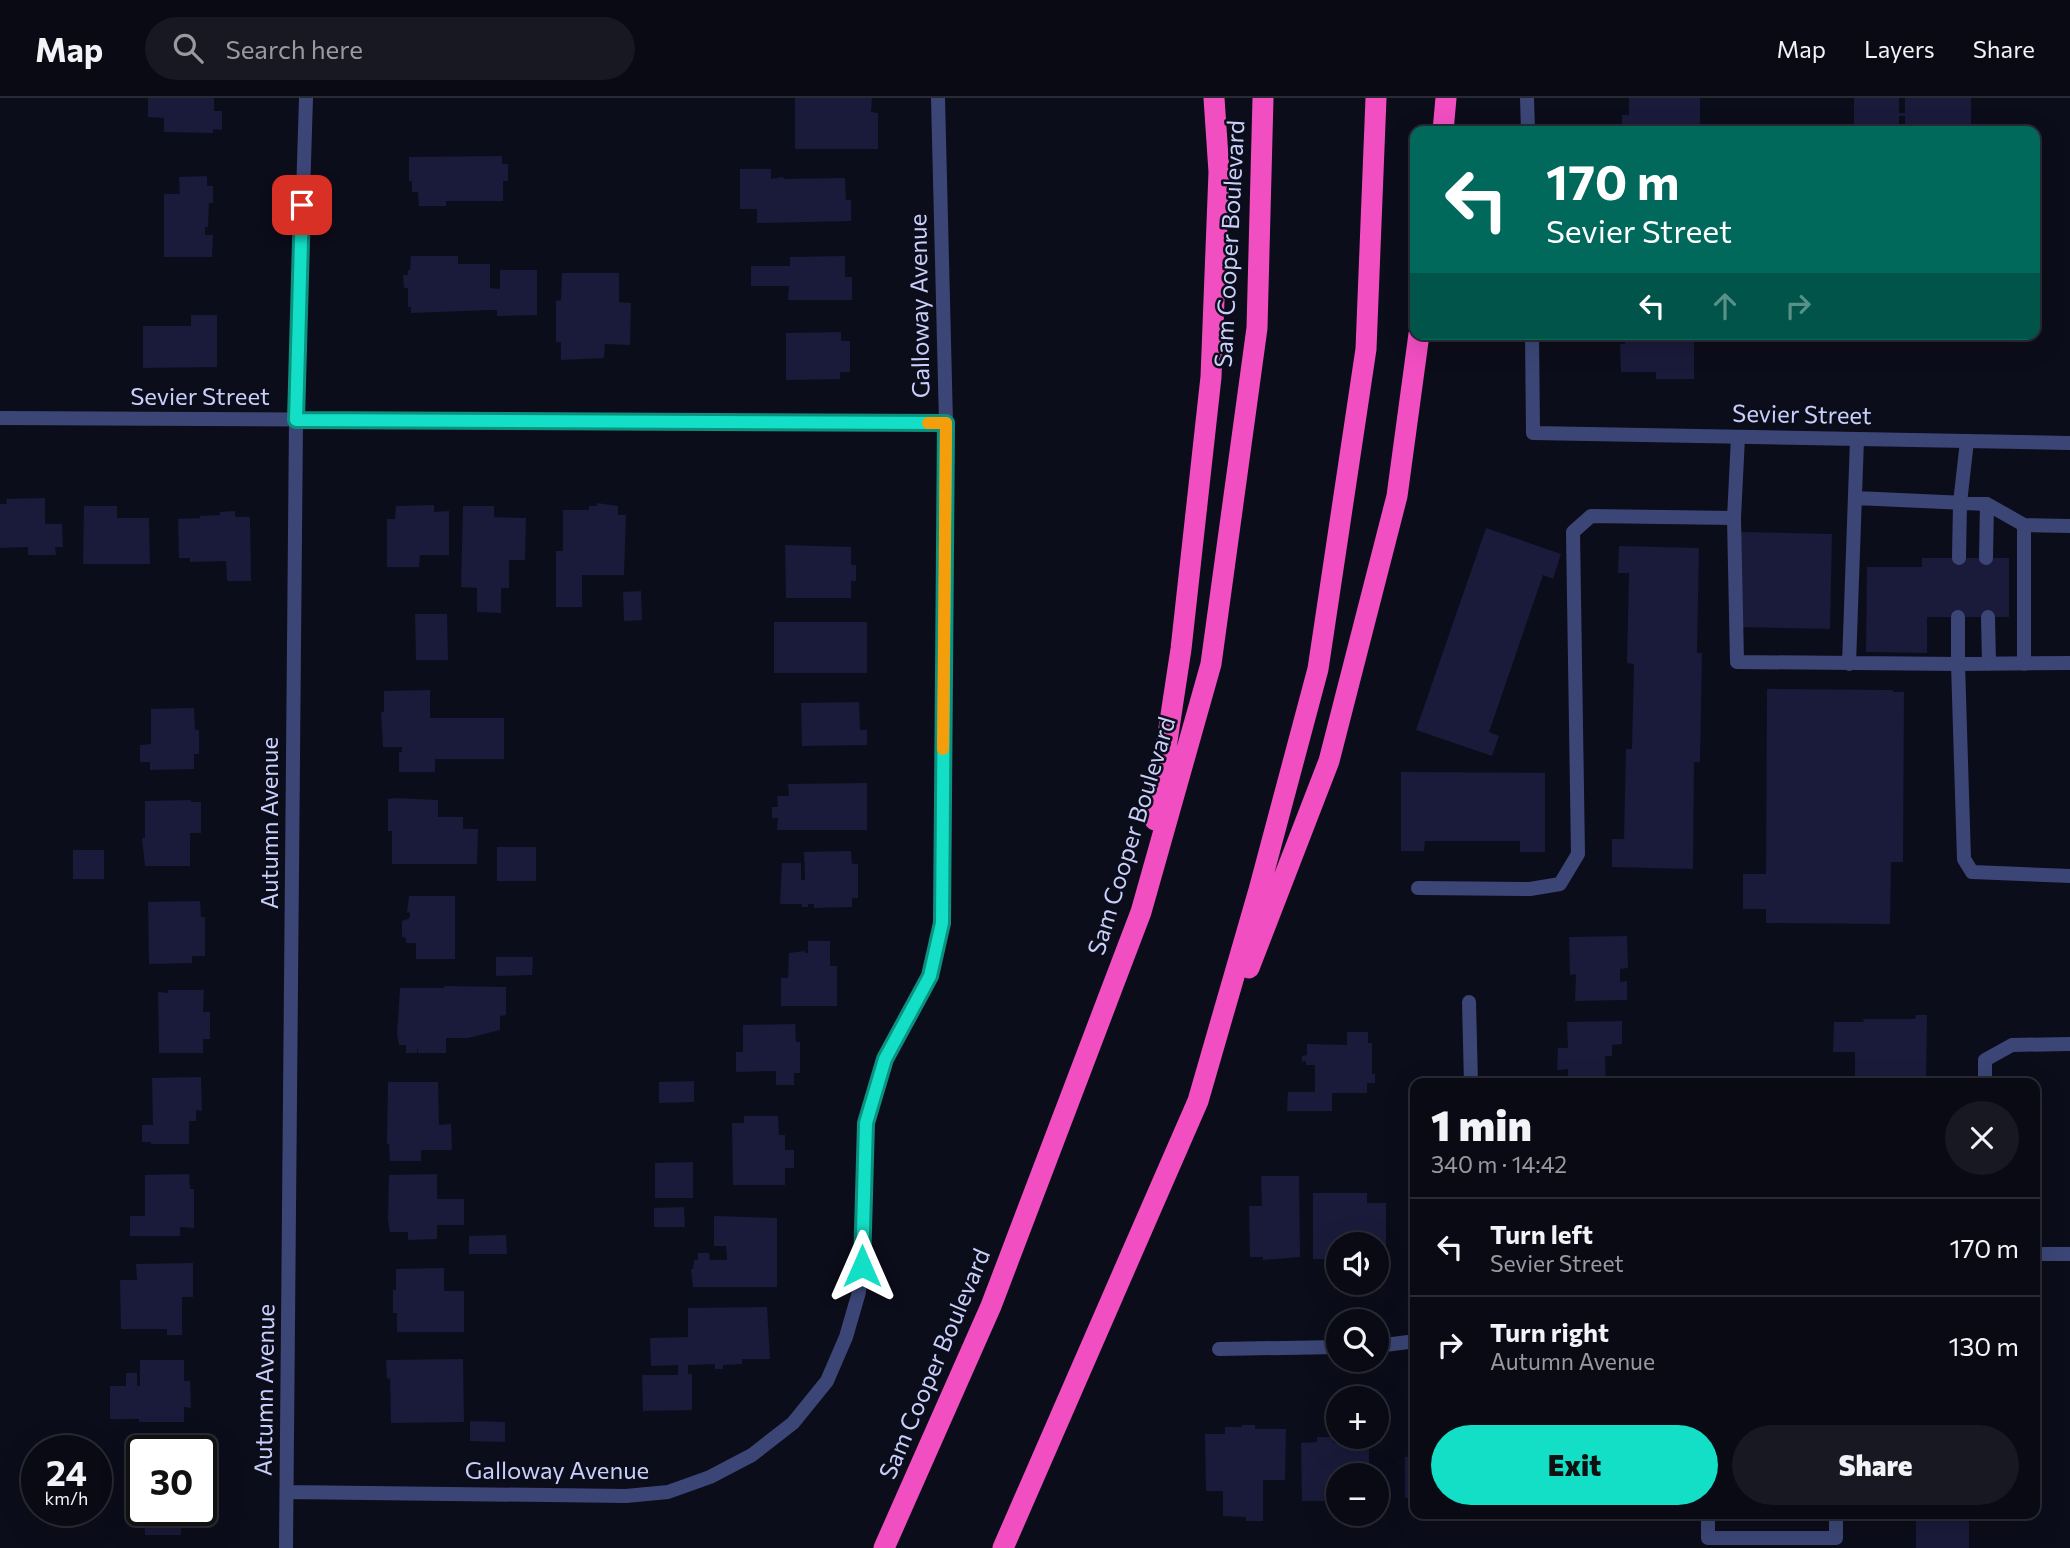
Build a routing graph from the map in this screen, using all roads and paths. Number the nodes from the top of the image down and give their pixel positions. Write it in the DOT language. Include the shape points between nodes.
graph roads {
  1 [pos="306,98"];
  2 [pos="938,98"];
  3 [pos="1214,98"];
  4 [pos="1263,98"];
  5 [pos="1376,98"];
  6 [pos="1446,98"];
  7 [pos="1527,98"];
  8 [pos="1443,126"];
  9 [pos="1528,126"];
  10 [pos="1418,340"];
  11 [pos="1532,340"];
  12 [pos="0,418"];
  13 [pos="296,420"];
  14 [pos="946,423"];
  15 [pos="1738,437"];
  16 [pos="1857,439"];
  17 [pos="1967,441"];
  18 [pos="2070,443"];
  19 [pos="1856,498"];
  20 [pos="1960,503"];
  21 [pos="1987,504"];
  22 [pos="1734,518"];
  23 [pos="2024,525"];
  24 [pos="2070,526"];
  25 [pos="1958,558"];
  26 [pos="1986,558"];
  27 [pos="1958,617"];
  28 [pos="1988,617"];
  29 [pos="2070,663"];
  30 [pos="1849,664"];
  31 [pos="1958,664"];
  32 [pos="1989,664"];
  33 [pos="2024,664"];
  34 [pos="2070,876"];
  35 [pos="1418,888"];
  36 [pos="1141,912"];
  37 [pos="1469,1002"];
  38 [pos="2070,1044"];
  39 [pos="1471,1078"];
  40 [pos="1984,1078"];
  41 [pos="1198,1101"];
  42 [pos="2040,1254"];
  43 [pos="2070,1254"];
  44 [pos="1410,1342"];
  45 [pos="1389,1344"];
  46 [pos="1326,1347"];
  47 [pos="1219,1349"];
  48 [pos="287,1492"];
  49 [pos="1708,1519"];
  50 [pos="1836,1519"];
  51 [pos="286,1548"];
  52 [pos="884,1548"];
  53 [pos="1003,1548"];
  1 -- 13 [label="street, Autumn Avenue"];
  2 -- 14 [label="street, Galloway Avenue"];
  3 -- 36 [label="highway" via="1220,172 1211,377 1181,649"];
  4 -- 36 [label="highway, Sam Cooper Boulevard" via="1257,328 1210,664"];
  5 -- 41 [label="highway" via="1366,349 1318,669"];
  6 -- 8 [label="highway"];
  7 -- 9 [label="street"];
  10 -- 41 [label="highway" via="1397,496 1329,761"];
  11 -- 15 [label="street, Sevier Street" via="1533,433"];
  12 -- 13 [label="street, Sevier Street"];
  13 -- 14 [label="street, Sevier Street"];
  13 -- 48 [label="street, Autumn Avenue"];
  14 -- 48 [label="street, Galloway Avenue" via="942,923 930,976 885,1059 866,1123 859,1292 827,1381 793,1423 752,1455 668,1492 626,1496"];
  15 -- 16 [label="street, Sevier Street"];
  15 -- 22 [label="street"];
  16 -- 17 [label="street, Sevier Street"];
  16 -- 19 [label="street"];
  17 -- 18 [label="street, Sevier Street"];
  17 -- 20 [label="street"];
  19 -- 20 [label="street"];
  19 -- 30 [label="street"];
  20 -- 21 [label="street"];
  20 -- 25 [label="street"];
  21 -- 23 [label="street"];
  21 -- 26 [label="street"];
  22 -- 30 [label="street" via="1737,662"];
  22 -- 35 [label="street" via="1591,516 1573,532 1578,854 1560,884 1531,889"];
  23 -- 24 [label="street"];
  23 -- 33 [label="street"];
  27 -- 31 [label="street"];
  28 -- 32 [label="street"];
  29 -- 33 [label="street"];
  30 -- 31 [label="street"];
  31 -- 32 [label="street"];
  31 -- 34 [label="street" via="1964,859 1972,872"];
  32 -- 33 [label="street"];
  36 -- 52 [label="highway, Sam Cooper Boulevard" via="991,1306"];
  37 -- 39 [label="street"];
  38 -- 40 [label="street" via="2012,1045 1985,1060"];
  41 -- 53 [label="highway"];
  42 -- 43 [label="street"];
  44 -- 45 [label="street"];
  46 -- 47 [label="street"];
  48 -- 51 [label="street, Autumn Avenue"];
  49 -- 50 [label="street" via="1708,1538 1836,1538"];
}
